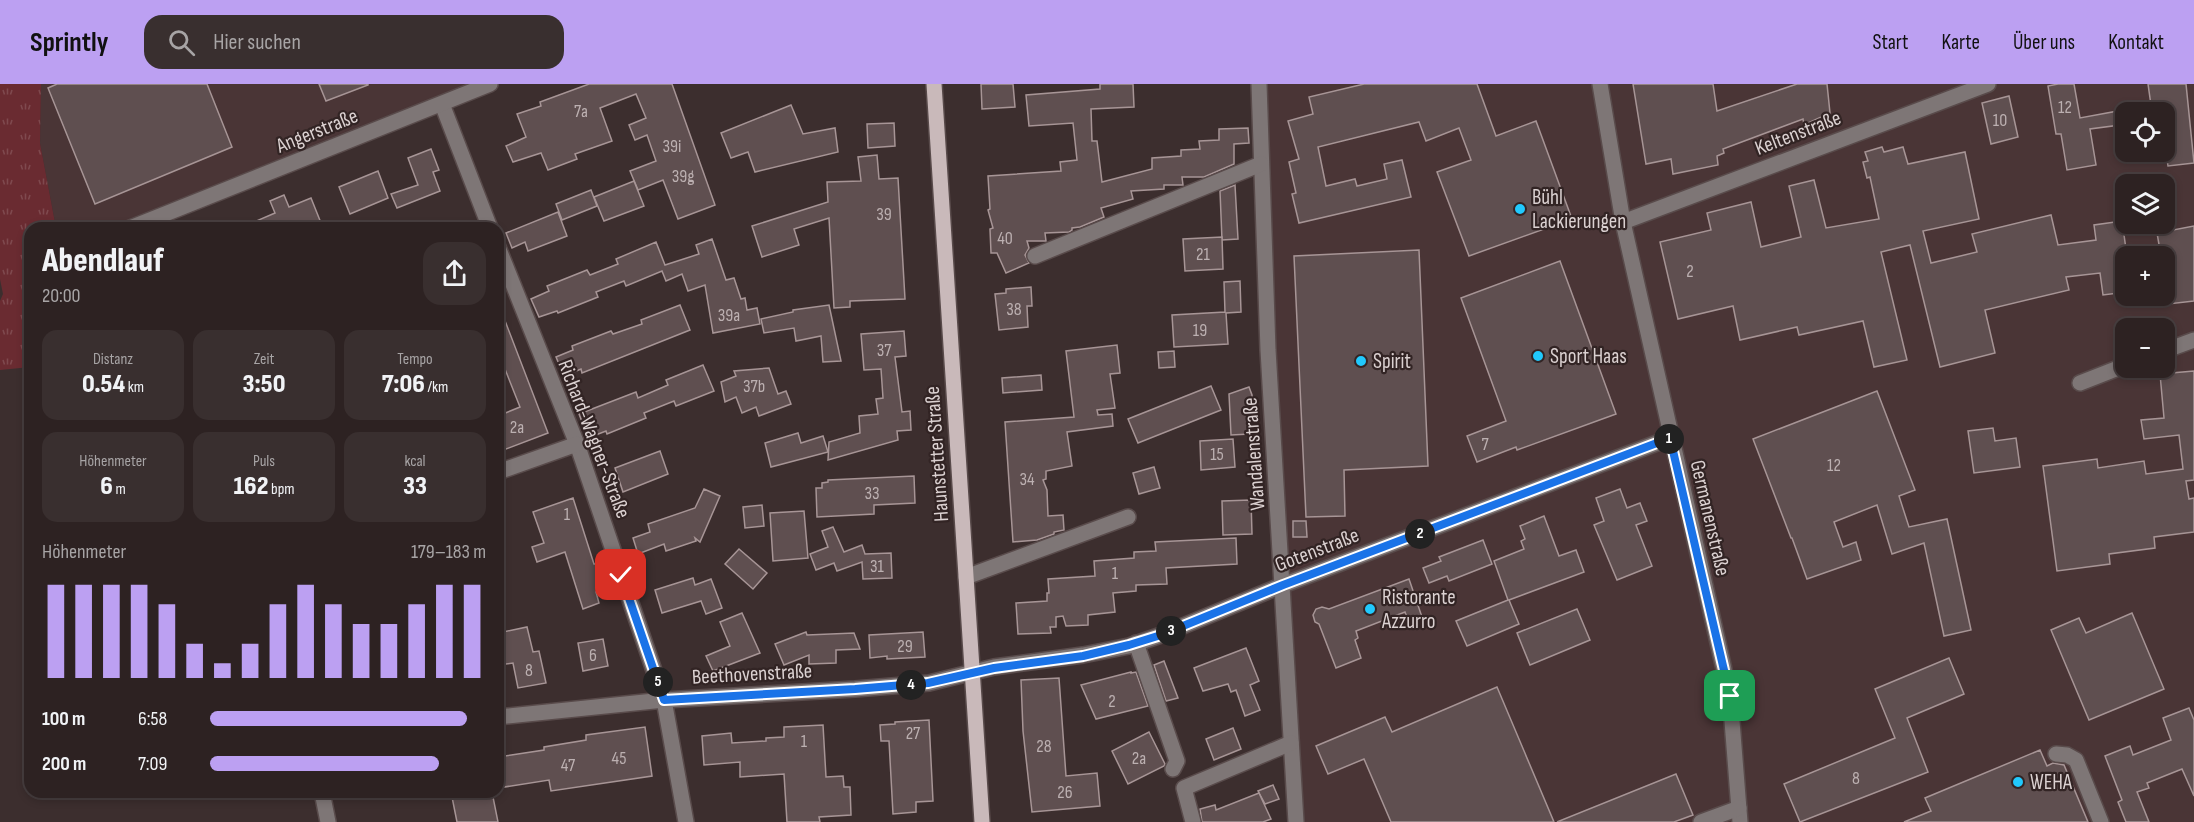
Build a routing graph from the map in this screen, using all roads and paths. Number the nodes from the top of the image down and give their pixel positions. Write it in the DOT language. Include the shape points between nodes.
graph roads {
  1 [pos="490,84"];
  2 [pos="934,84"];
  3 [pos="1600,84"];
  4 [pos="1988,84"];
  5 [pos="1263,85"];
  6 [pos="442,104"];
  7 [pos="1261,164"];
  8 [pos="162,222"];
  9 [pos="488,222"];
  10 [pos="1623,222"];
  11 [pos="1035,256"];
  12 [pos="504,275"];
  13 [pos="2194,340"];
  14 [pos="2175,347"];
  15 [pos="2115,369"];
  16 [pos="2079,383"];
  17 [pos="1670,438"];
  18 [pos="576,444"];
  19 [pos="504,470"];
  20 [pos="1128,517"];
  21 [pos="966,577"];
  22 [pos="1283,585"];
  23 [pos="1136,643"];
  24 [pos="972,673"];
  25 [pos="664,700"];
  26 [pos="504,716"];
  27 [pos="1291,743"];
  28 [pos="2056,754"];
  29 [pos="1173,768"];
  30 [pos="323,798"];
  31 [pos="1740,815"];
  32 [pos="328,822"];
  33 [pos="686,822"];
  34 [pos="982,822"];
  35 [pos="1193,822"];
  36 [pos="1296,822"];
  37 [pos="1701,822"];
  38 [pos="2102,822"];
  1 -- 6 [label="street, Angerstraße"];
  2 -- 21 [label="main road, Haunstetter Straße"];
  3 -- 10 [label="street, Germanenstraße"];
  4 -- 10 [label="street, Keltenstraße"];
  5 -- 7 [label="street, Wandalenstraße"];
  6 -- 8 [label="street, Angerstraße"];
  6 -- 9 [label="street"];
  7 -- 11 [label="street"];
  7 -- 22 [label="street, Wandalenstraße"];
  10 -- 17 [label="street, Germanenstraße"];
  12 -- 18 [label="street, Richard-Wagner-Straße"];
  13 -- 14 [label="street"];
  15 -- 16 [label="street"];
  17 -- 22 [label="street, Gotenstraße"];
  17 -- 31 [label="street, Germanenstraße" via="1730,696"];
  18 -- 19 [label="street"];
  18 -- 25 [label="street, Richard-Wagner-Straße"];
  20 -- 21 [label="street"];
  21 -- 24 [label="main road, Haunstetter Straße"];
  22 -- 23 [label="street, Gotenstraße"];
  22 -- 27 [label="street, Wandalenstraße"];
  23 -- 24 [label="street, Gotenstraße" via="1083,656"];
  23 -- 29 [label="street" via="1177,761"];
  24 -- 25 [label="street, Beethovenstraße" via="928,683"];
  24 -- 34 [label="main road, Haunstetter Straße"];
  25 -- 26 [label="street, Beethovenstraße"];
  25 -- 33 [label="street, Richard-Wagner-Straße"];
  27 -- 35 [label="street" via="1184,788"];
  27 -- 36 [label="street, Wandalenstraße"];
  28 -- 38 [label="street" via="2076,760"];
  30 -- 32 [label="street"];
  31 -- 37 [label="street"];
}
